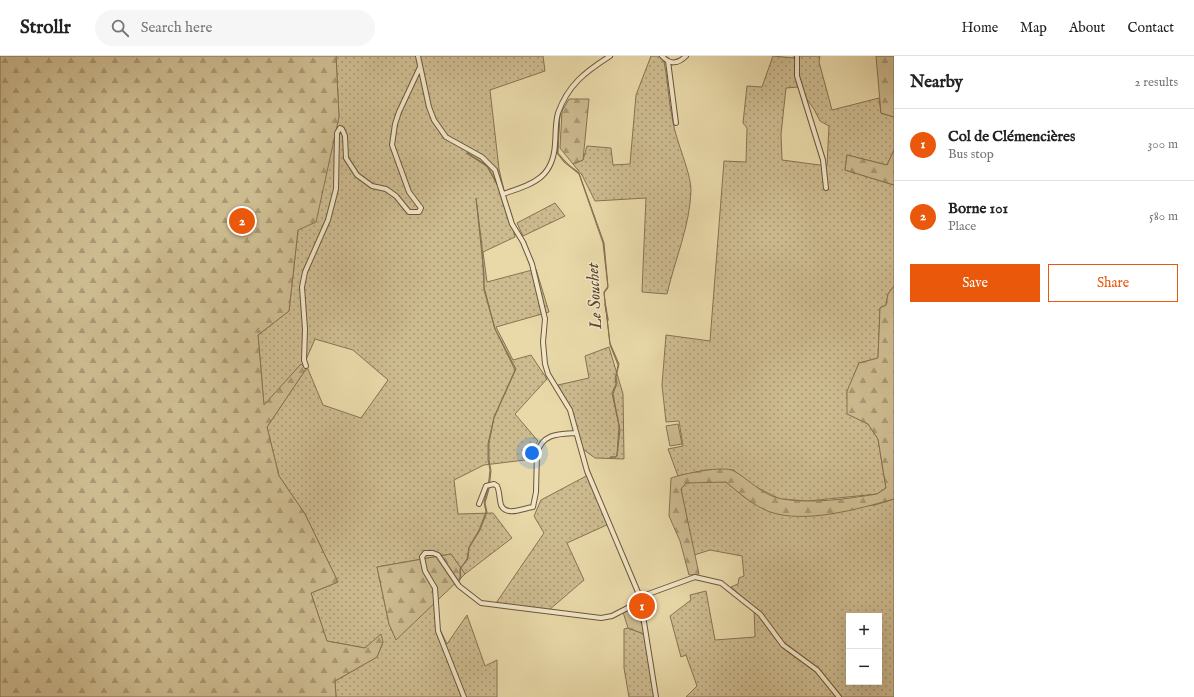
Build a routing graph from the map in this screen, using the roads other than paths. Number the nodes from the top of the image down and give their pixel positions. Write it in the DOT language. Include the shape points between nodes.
graph roads {
  1 [pos="418,56"];
  2 [pos="610,56"];
  3 [pos="662,56"];
  4 [pos="686,56"];
  5 [pos="796,56"];
  6 [pos="668,61"];
  7 [pos="420,67"];
  8 [pos="415,74"];
  9 [pos="422,75"];
  10 [pos="676,123"];
  11 [pos="826,188"];
  12 [pos="503,194"];
  13 [pos="306,366"];
  14 [pos="576,433"];
  15 [pos="479,504"];
  16 [pos="641,599"];
  17 [pos="464,697"];
  18 [pos="656,697"];
  19 [pos="839,697"];
  1 -- 7 [label="street"];
  2 -- 12 [label="street" via="582,75 566,95 558,114 554,159 548,170 517,190"];
  3 -- 6 [label="street"];
  4 -- 6 [label="street" via="675,63"];
  5 -- 11 [label="street" via="797,76 823,160"];
  6 -- 10 [label="street"];
  7 -- 8 [label="street"];
  7 -- 9 [label="street"];
  8 -- 9 [label="street"];
  8 -- 13 [label="street" via="399,112 392,145 409,192 421,208 419,212 409,212 396,196 386,189 372,186 361,179 346,158 345,136 342,129 338,130 335,196 328,220 305,272 302,287"];
  9 -- 12 [label="street" via="429,107 438,126 453,142 482,157 491,165"];
  12 -- 14 [label="street" via="512,224 532,264 545,318 543,342 548,374 568,406"];
  14 -- 15 [label="street" via="553,434 539,447 533,507 512,512 505,510 494,484 486,486"];
  14 -- 16 [label="street" via="587,471"];
  16 -- 17 [label="street" via="612,616 602,618 481,603 459,586 438,555 433,552 425,553 422,557 423,566 435,588 438,631"];
  16 -- 18 [label="street"];
  16 -- 19 [label="street" via="695,577 721,583 760,614 783,644 817,670"];
}
